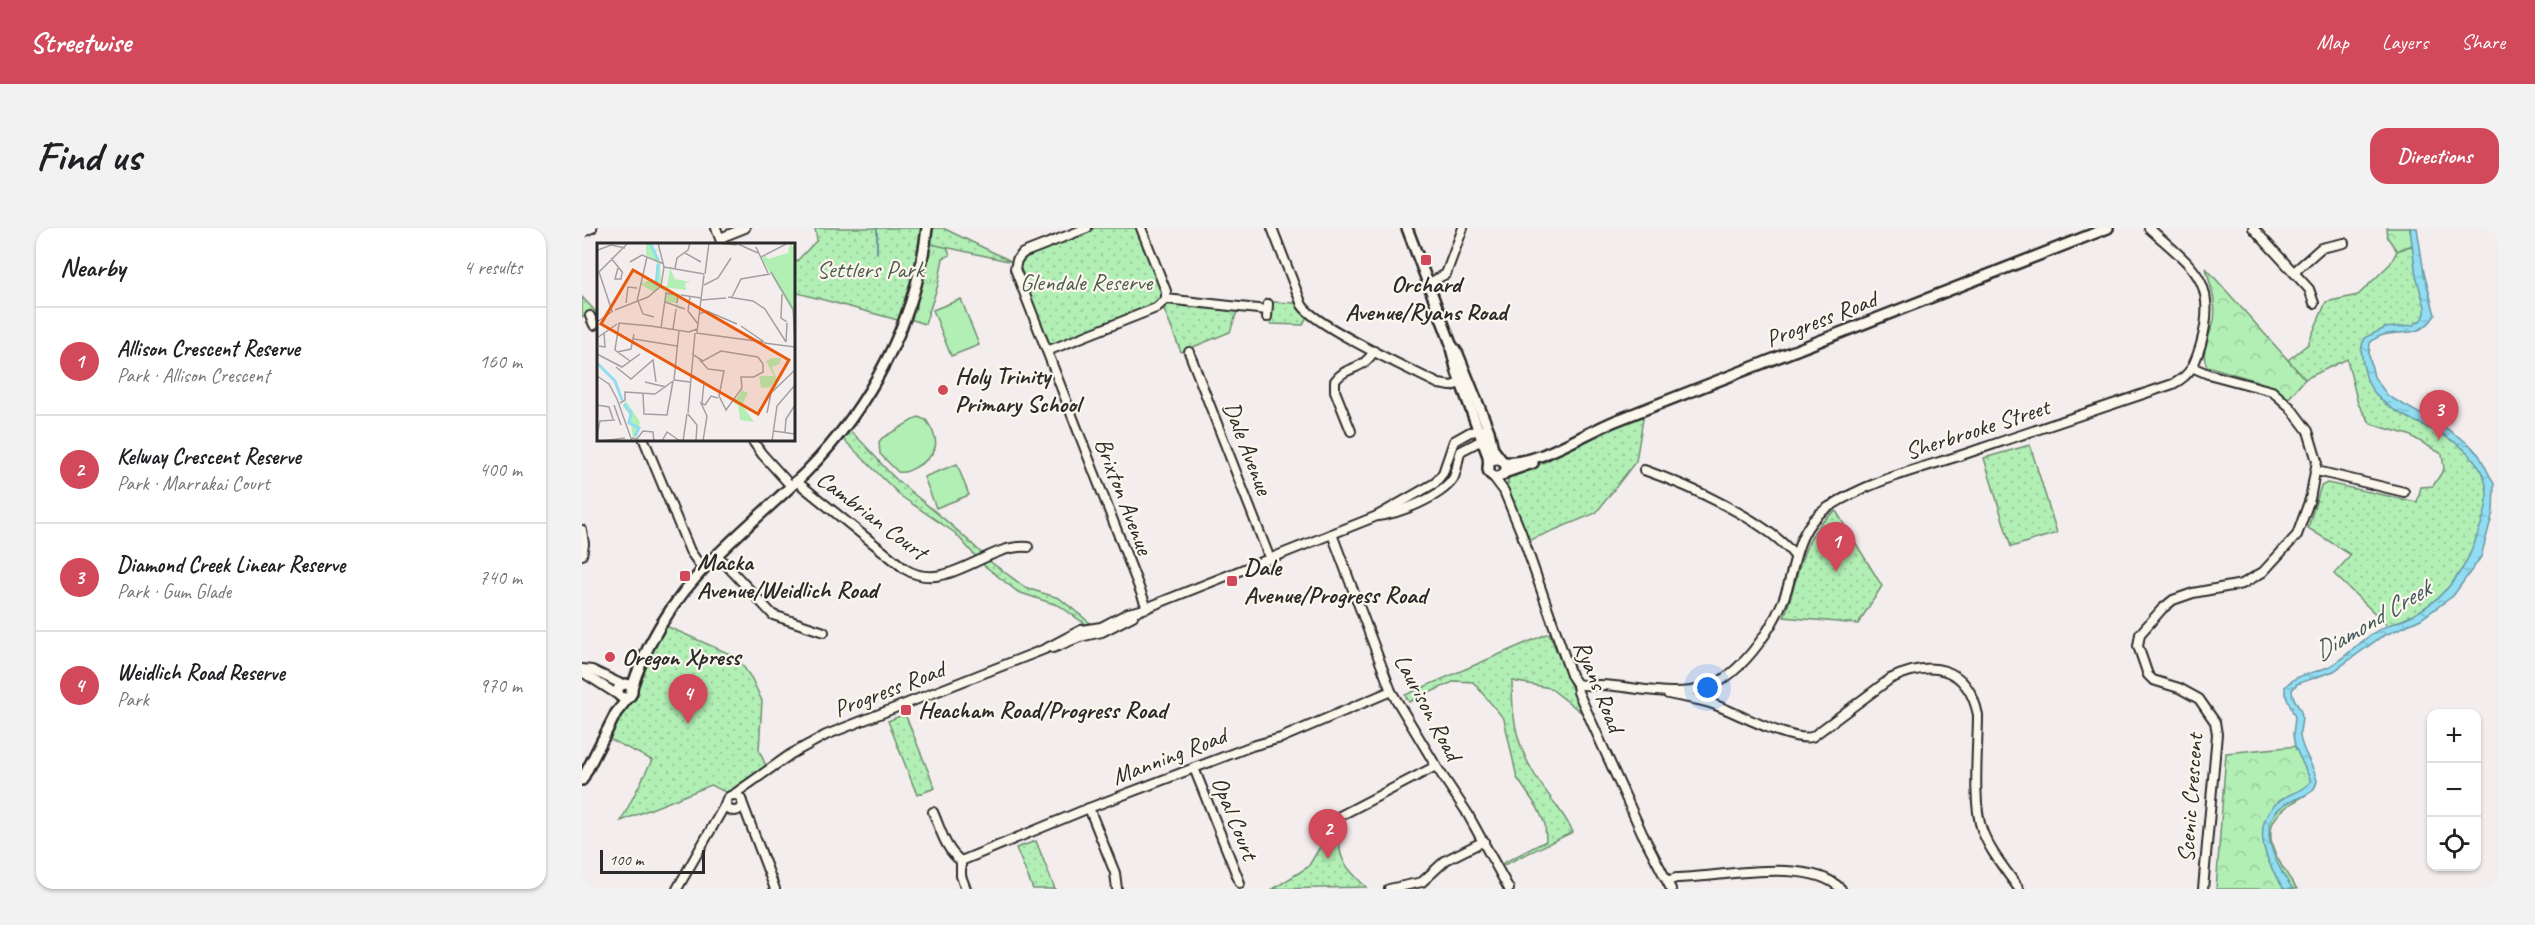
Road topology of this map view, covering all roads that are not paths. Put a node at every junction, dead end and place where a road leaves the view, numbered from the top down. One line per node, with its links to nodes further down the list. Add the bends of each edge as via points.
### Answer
1 (592, 228): 13 (street)
2 (716, 228): 14 (street)
3 (745, 228): 14 (street)
4 (927, 228): 38 (street, via 909,308 881,371 841,432)
5 (1087, 228): 21 (street, Brixton Avenue, via 1023,254 1015,263)
6 (1141, 228): 18 (street)
7 (1272, 228): 22 (street, via 1305,310)
8 (1407, 228): 17 (street, Ryans Road)
9 (1462, 228): 17 (street, via 1446,274)
10 (2108, 228): 32 (street, Progress Road, via 1615,421)
11 (2149, 228): 24 (street, via 2194,269 2206,294 2208,316)
12 (2253, 228): 16 (street)
13 (582, 232)
14 (721, 241)
15 (2344, 243): 16 (street, via 2321,249)
16 (2294, 272): 19 (street, via 2311,292)
17 (1429, 284): 25 (street, Ryans Road)
18 (1166, 299): 20 (street); 21 (street, via 1156,308)
19 (2314, 303)
20 (1267, 310)
21 (1047, 351): 50 (street, Brixton Avenue)
22 (1374, 351): 25 (street, via 1439,384); 27 (street, via 1367,362 1344,372 1335,381 1335,391)
23 (1189, 352): 48 (street, Dale Avenue)
24 (2194, 368): 36 (street, Scenic Crescent, via 2262,387 2281,398 2308,431); 47 (street, Sherbrooke Street, via 2173,384 1868,485 1820,513 1804,533)
25 (1465, 382): 26 (street, Ryans Road); 28 (street, Ryans Road)
26 (1478, 429): 28 (street); 29 (street, Ryans Road); 41 (street, Progress Road, via 1454,441 1435,483)
27 (1351, 431)
28 (1489, 431): 29 (street, Progress Road); 33 (street, Ryans Road, via 1493,449)
29 (1482, 440): 35 (street, Ryans Road); 41 (street, Progress Road, via 1461,451 1457,471 1444,489)
30 (644, 441): 49 (street, via 690,551)
31 (753, 441): 38 (street, Cambrian Court)
32 (1550, 451): 33 (street, Progress Road, via 1517,462); 37 (street, Progress Road)
33 (1502, 461): 35 (street, via 1493,461); 37 (street)
34 (1644, 470): 47 (street, via 1699,493 1764,528)
35 (1490, 471): 37 (street, via 1499,477); 39 (street, Ryans Road)
36 (2317, 471): 40 (street); 84 (street, Scenic Crescent, via 2297,535 2263,572 2242,584 2174,600 2140,634 2138,646 2152,680 2190,693 2215,722)
37 (1504, 474): 39 (street, Ryans Road)
38 (793, 484): 44 (street, Cambrian Court, via 915,575 939,576 1012,548); 45 (street)
39 (1504, 492): 54 (street, Ryans Road)
40 (2404, 492)
41 (1377, 516): 43 (street, Progress Road)
42 (584, 529): 46 (street)
43 (1332, 534): 48 (street, Progress Road); 56 (street, Laurison Road)
44 (1028, 547)
45 (716, 554): 49 (street); 51 (street, via 769,612)
46 (582, 555)
47 (1794, 555): 57 (street, Sherbrooke Street, via 1778,614 1744,659 1705,688)
48 (1270, 559): 50 (street, Progress Road)
49 (702, 568): 52 (street, via 670,608)
50 (1144, 609): 62 (street, Progress Road, via 1104,626 1081,630 1045,649 826,735 791,754)
51 (824, 632)
52 (638, 668): 55 (street); 58 (street)
53 (582, 670): 55 (street, via 592,670); 58 (street)
54 (1577, 684): 57 (street); 75 (street, Ryans Road, via 1637,822)
55 (623, 685): 58 (street, via 629,686)
56 (1391, 691): 59 (street, Laurison Road); 60 (street, Manning Road, via 1281,738)
57 (1661, 692): 83 (street, via 1708,703 1805,738 1812,737 1901,674 1925,668 1954,674 1969,690 1978,715 1977,806 1981,829)
58 (624, 695): 61 (street)
59 (1436, 766): 69 (street); 72 (street, Laurison Road)
60 (1194, 768): 66 (street, Manning Road); 74 (street, Opal Court)
61 (582, 780)
62 (757, 780): 63 (street, Progress Road); 64 (street, Progress Road)
63 (733, 795): 64 (street); 65 (street)
64 (742, 801): 67 (street); 70 (street)
65 (726, 803): 67 (street); 71 (street)
66 (1089, 808): 73 (street, Manning Road); 79 (street, via 1115,873)
67 (735, 810): 70 (street); 71 (street)
68 (933, 812): 73 (street, via 947,847)
69 (1332, 820)
70 (748, 822): 77 (street)
71 (714, 828): 76 (street)
72 (1484, 842): 80 (street, via 1446,860 1422,882); 81 (street, Laurison Road)
73 (961, 861): 78 (street)
74 (1240, 883)
75 (1671, 886): 82 (street, via 1688,879 1763,870 1828,880)
76 (677, 889)
77 (775, 889)
78 (966, 889)
79 (1117, 889)
80 (1389, 889)
81 (1509, 889)
82 (1841, 889)
83 (2019, 889)
84 (2203, 889)

